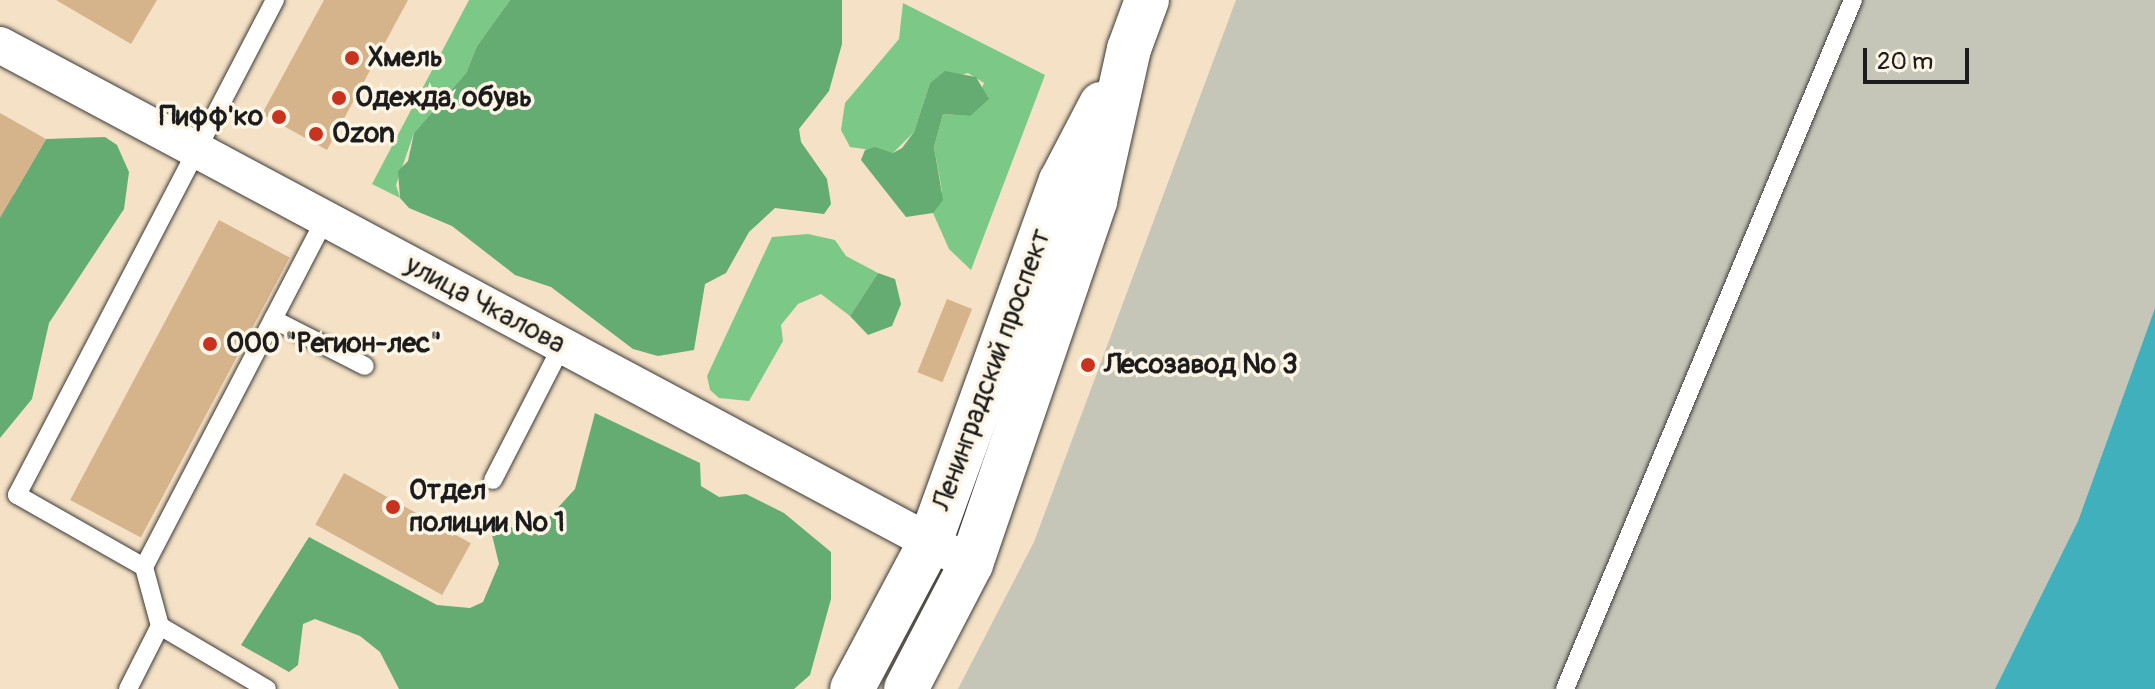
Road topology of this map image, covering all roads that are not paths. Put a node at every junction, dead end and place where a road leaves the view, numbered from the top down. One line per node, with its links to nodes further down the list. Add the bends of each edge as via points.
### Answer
1 (275, 0): 6 (lane)
2 (1147, 0): 5 (main road, Ленинградский проспект)
3 (1853, 0): 20 (lane)
4 (0, 45): 6 (street, улица Чкалова)
5 (1129, 49): 12 (main road, Ленинградский проспект, via 1061,181); 13 (main road, Ленинградский проспект, via 1095,201)
6 (196, 150): 7 (street, улица Чкалова); 14 (lane, via 17,495)
7 (325, 220): 8 (lane); 9 (street, улица Чкалова)
8 (273, 319): 10 (lane); 14 (lane)
9 (562, 346): 11 (lane); 12 (street, улица Чкалова)
10 (365, 366)
11 (493, 480)
12 (930, 542): 13 (street, улица Чкалова); 18 (main road, Ленинградский проспект)
13 (971, 564): 19 (main road, Ленинградский проспект)
14 (144, 567): 15 (lane)
15 (160, 626): 16 (lane); 17 (lane)
16 (128, 689)
17 (267, 689)
18 (852, 689)
19 (906, 689)
20 (1565, 689)

